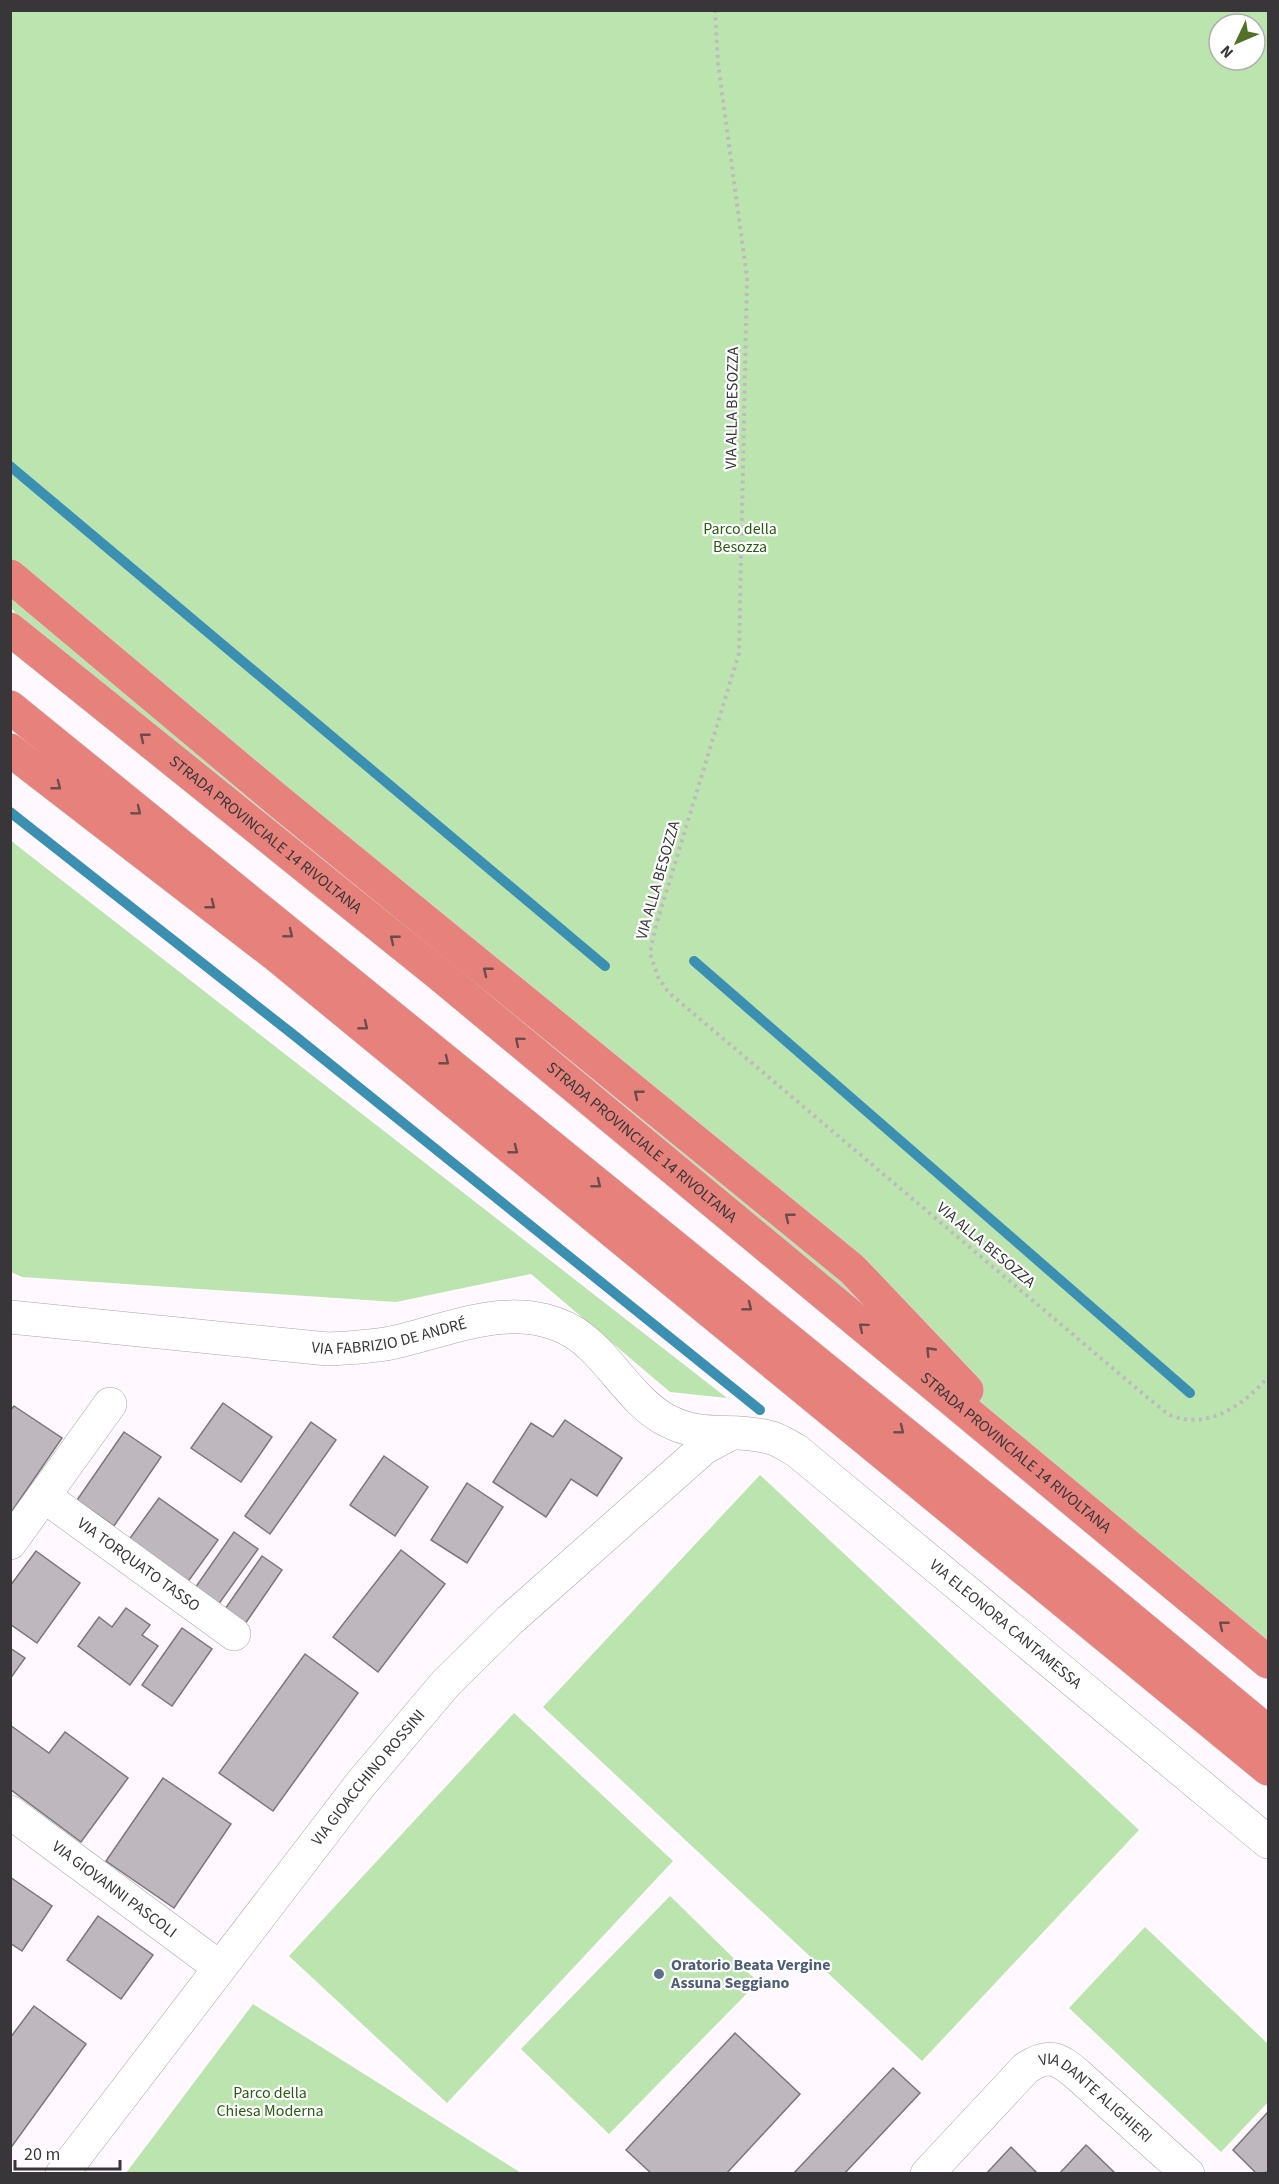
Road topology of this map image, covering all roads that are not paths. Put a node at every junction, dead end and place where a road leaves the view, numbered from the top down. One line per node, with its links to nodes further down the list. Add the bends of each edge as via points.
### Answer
1 (10, 576): 9 (highway, one-way to 1, via 852,1269 276,799)
2 (10, 629): 9 (highway, STRADA PROVINCIALE 14 RIVOLTANA, one-way to 2, via 449,983)
3 (10, 707): 13 (highway, one-way to 13)
4 (10, 750): 14 (highway, one-way to 14, via 277,956)
5 (10, 1317): 7 (street, VIA FABRIZIO DE ANDRÉ, via 328,1349 392,1343 483,1319 520,1317 555,1323 576,1334 663,1418 693,1430)
6 (110, 1404): 8 (street)
7 (730, 1434): 16 (street, VIA ELEONORA CANTAMESSA, via 770,1437 797,1451); 17 (street, VIA GIOACCHINO ROSSINI, via 704,1448 466,1662 360,1785)
8 (44, 1496): 10 (street); 11 (street, VIA TORQUATO TASSO)
9 (1072, 1500): 12 (highway, STRADA PROVINCIALE 14 RIVOLTANA, one-way to 9)
10 (10, 1543)
11 (234, 1634)
12 (1269, 1662)
13 (1269, 1732)
14 (1269, 1769)
15 (10, 1812): 17 (street, VIA GIOVANNI PASCOLI)
16 (1269, 1842)
17 (219, 1967): 18 (street, VIA GIOACCHINO ROSSINI)
18 (62, 2174)
19 (927, 2174): 20 (street, VIA DANTE ALIGHIERI, via 1026,2068 1046,2059 1063,2062 1078,2074)
20 (1188, 2174)

